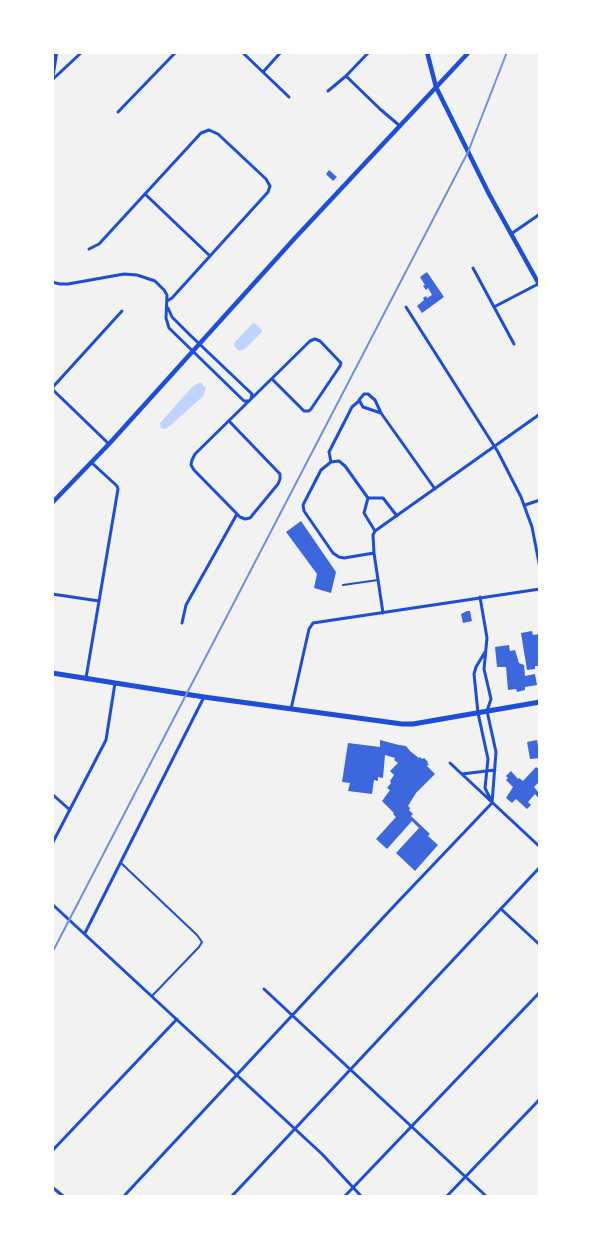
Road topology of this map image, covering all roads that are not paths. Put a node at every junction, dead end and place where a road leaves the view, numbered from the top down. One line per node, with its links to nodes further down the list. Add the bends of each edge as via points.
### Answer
1 (56, 52): 11 (street)
2 (82, 52): 11 (street)
3 (176, 52): 15 (street)
4 (242, 52): 9 (street)
5 (281, 52): 9 (street)
6 (369, 52): 10 (street)
7 (427, 52): 12 (street)
8 (468, 52): 12 (street)
9 (263, 72): 14 (street)
10 (346, 76): 13 (street); 16 (street)
11 (52, 79)
12 (436, 87): 16 (street); 19 (street)
13 (328, 91)
14 (289, 97)
15 (118, 112)
16 (400, 126): 30 (street)
17 (145, 194): 20 (street, via 99,244); 21 (street); 21 (street, via 201,133 209,130 218,134 266,178 270,186 266,196)
18 (540, 214): 19 (street)
19 (511, 234): 24 (street)
20 (89, 249)
21 (210, 256): 25 (street)
22 (473, 268): 27 (street)
23 (52, 282): 25 (street, via 68,284 111,275 137,275 155,280 164,290)
24 (539, 285): 27 (street)
25 (167, 301): 28 (street)
26 (406, 307): 41 (street)
27 (494, 307): 31 (street)
28 (168, 308): 30 (street, via 172,317); 32 (street, via 169,328)
29 (122, 311): 34 (street)
30 (200, 344): 32 (street); 35 (street, via 252,394)
31 (514, 344)
32 (193, 350): 35 (street, via 244,401); 40 (street)
33 (272, 379): 33 (street, via 315,339 340,363 308,411); 35 (street)
34 (52, 388): 40 (street)
35 (250, 401): 39 (street)
36 (359, 401): 37 (street, via 363,407); 37 (street, via 360,397 368,394); 42 (street, via 352,407 329,452)
37 (381, 413): 44 (street)
38 (540, 414): 41 (street)
39 (229, 421): 49 (street, via 195,454 191,465); 49 (street, via 280,474 278,484 250,518)
40 (109, 444): 43 (street)
41 (494, 447): 44 (street); 48 (street)
42 (331, 462): 45 (street, via 340,461); 52 (street, via 321,470 303,505 304,511 339,557)
43 (92, 463): 47 (street); 59 (street, via 118,489)
44 (435, 489): 50 (street)
45 (368, 498): 50 (street, via 384,498); 51 (street, via 364,514)
46 (540, 500): 48 (street)
47 (52, 504)
48 (525, 505): 53 (street)
49 (237, 514): 61 (street, via 186,606)
50 (397, 516): 51 (street)
51 (375, 531): 52 (street)
52 (374, 553): 54 (street)
53 (540, 568)
54 (378, 580): 55 (lane); 60 (street)
55 (343, 585)
56 (540, 589): 58 (street)
57 (52, 594): 59 (street)
58 (480, 597): 60 (street); 62 (street, via 486,629)
59 (99, 601): 64 (street)
60 (383, 613): 68 (street, via 315,622 310,626)
61 (182, 623)
62 (485, 652): 69 (street, via 484,669 490,699); 70 (street, via 474,674)
63 (52, 673): 64 (main road)
64 (86, 678): 65 (main road)
65 (115, 683): 66 (main road); 77 (street, via 106,740)
66 (204, 697): 68 (main road); 80 (street)
67 (540, 702): 69 (main road)
68 (290, 710): 70 (main road, via 412,724)
69 (487, 711): 70 (main road); 72 (street, via 496,752)
70 (478, 713): 73 (street, via 488,759)
71 (450, 763): 74 (street)
72 (495, 770): 73 (street); 76 (street)
73 (486, 771): 74 (street); 76 (street, via 486,788)
74 (462, 774): 76 (street)
75 (52, 794): 77 (street)
76 (492, 803): 79 (street); 89 (street)
77 (70, 810): 78 (street)
78 (52, 844)
79 (540, 847)
80 (121, 864): 84 (street); 88 (lane, via 202,942)
81 (540, 868): 83 (street)
82 (52, 904): 84 (street)
83 (501, 909): 85 (street); 91 (street)
84 (84, 934): 88 (street)
85 (540, 945)
86 (264, 989): 89 (street)
87 (540, 992): 94 (street)
88 (152, 996): 90 (street)
89 (293, 1017): 91 (street); 92 (street)
90 (177, 1019): 92 (street); 96 (street)
91 (350, 1070): 94 (street); 95 (street)
92 (238, 1075): 95 (street); 101 (street)
93 (540, 1099): 97 (street)
94 (412, 1127): 97 (street); 99 (street)
95 (295, 1129): 99 (street); 102 (street)
96 (52, 1151)
97 (465, 1177): 105 (street); 106 (street)
98 (52, 1187): 100 (street)
99 (354, 1188): 103 (street); 104 (street)
100 (63, 1196)
101 (124, 1196)
102 (232, 1196)
103 (345, 1196)
104 (361, 1196)
105 (447, 1196)
106 (486, 1196)

